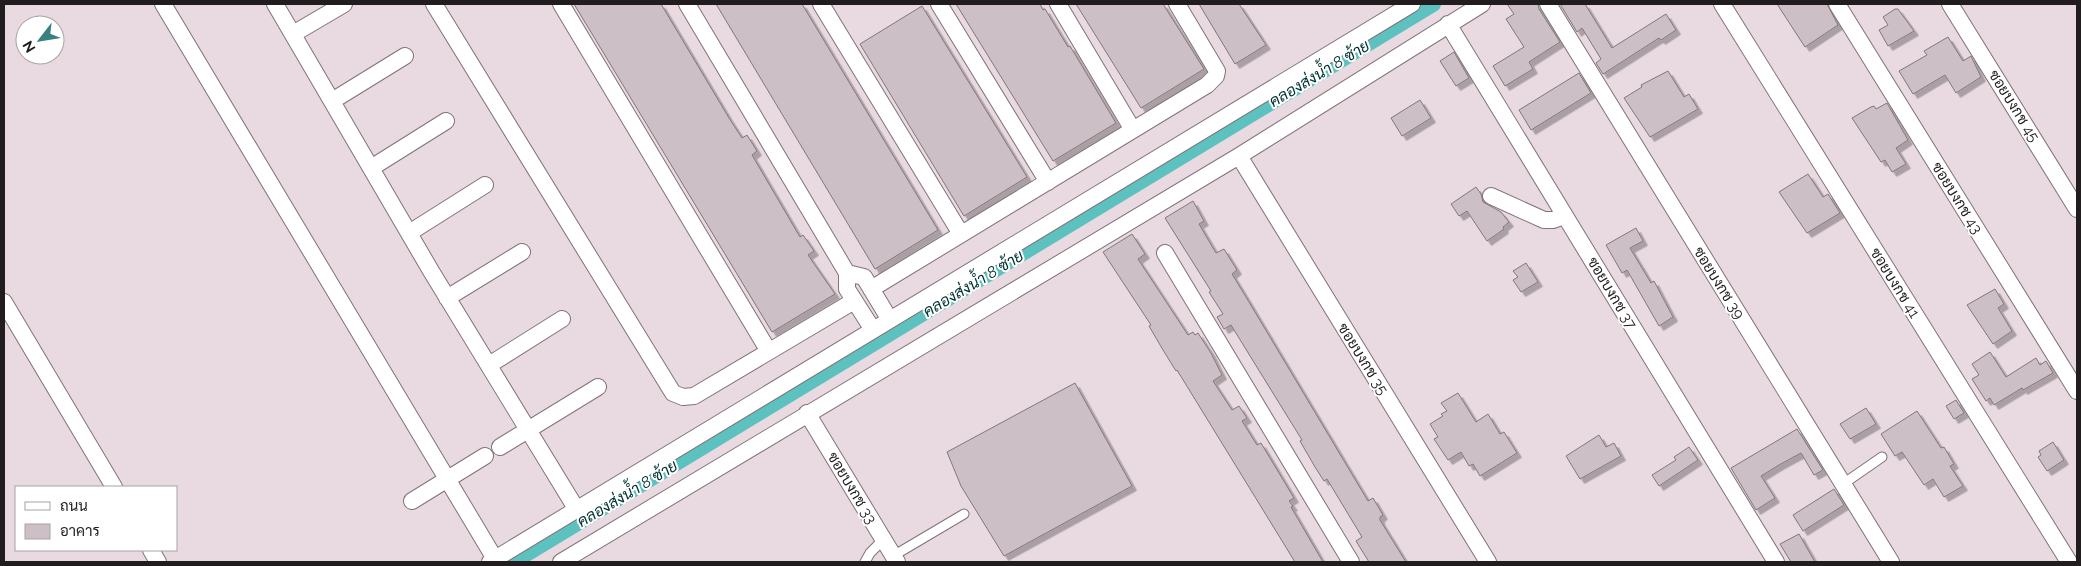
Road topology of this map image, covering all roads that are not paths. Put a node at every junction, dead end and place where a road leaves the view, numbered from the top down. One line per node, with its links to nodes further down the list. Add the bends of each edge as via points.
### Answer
1 (164, 4): 51 (street)
2 (275, 4): 18 (street)
3 (344, 4): 18 (street)
4 (434, 4): 42 (street, via 673,393 683,397 694,396)
5 (561, 4): 42 (street)
6 (687, 4): 34 (street)
7 (821, 4): 31 (street)
8 (939, 4): 25 (street)
9 (1058, 4): 22 (street)
10 (1177, 4): 22 (street, via 1214,64 1216,76 1207,85)
11 (1412, 4): 40 (street)
12 (1482, 4): 17 (street)
13 (1548, 4): 52 (street, ซอยบงกช 39)
14 (1722, 4): 68 (street, ซอยบงกช 41)
15 (1837, 4): 45 (street, ซอยบงกช 43)
16 (1950, 4): 28 (street, ซอยบงกช 45)
17 (1448, 24): 23 (street); 29 (street, ซอยบงกช 37)
18 (293, 34): 20 (street)
19 (405, 56): 20 (street)
20 (332, 101): 24 (street)
21 (446, 121): 24 (street)
22 (1133, 130): 25 (street)
23 (1239, 156): 46 (street); 65 (street, ซอยบงกช 35)
24 (371, 168): 30 (street)
25 (1048, 182): 31 (street)
26 (486, 185): 30 (street)
27 (1491, 196): 29 (street, via 1544,220)
28 (2077, 209)
29 (1564, 216): 66 (street, ซอยบงกช 37)
30 (409, 233): 36 (street)
31 (961, 234): 35 (street)
32 (522, 252): 36 (street)
33 (1165, 253): 64 (street)
34 (847, 273): 35 (street, via 864,277); 37 (street, via 847,289)
35 (871, 289): 40 (street)
36 (447, 298): 43 (street)
37 (854, 301): 41 (street); 42 (street)
38 (4, 302): 53 (street)
39 (562, 319): 43 (street)
40 (890, 320): 41 (street)
41 (873, 330): 55 (street)
42 (768, 350)
43 (489, 365): 47 (street)
44 (598, 387): 47 (street)
45 (2077, 391)
46 (807, 413): 57 (street, ซอยบงกช 33); 62 (street)
47 (528, 430): 48 (street); 55 (street)
48 (500, 447)
49 (485, 456): 51 (street)
50 (1882, 457): 52 (lane)
51 (447, 479): 54 (street); 60 (street)
52 (1843, 484): 67 (street, ซอยบงกช 39)
53 (113, 486)
54 (412, 501)
55 (578, 510): 60 (street)
56 (964, 514): 59 (lane)
57 (883, 540): 59 (street, ซอยบงกช 33); 63 (lane)
58 (152, 551): 61 (street)
59 (895, 559)
60 (492, 561)
61 (158, 562)
62 (561, 562)
63 (865, 562)
64 (1352, 562)
65 (1488, 562)
66 (1776, 562)
67 (1891, 562)
68 (2069, 562)

